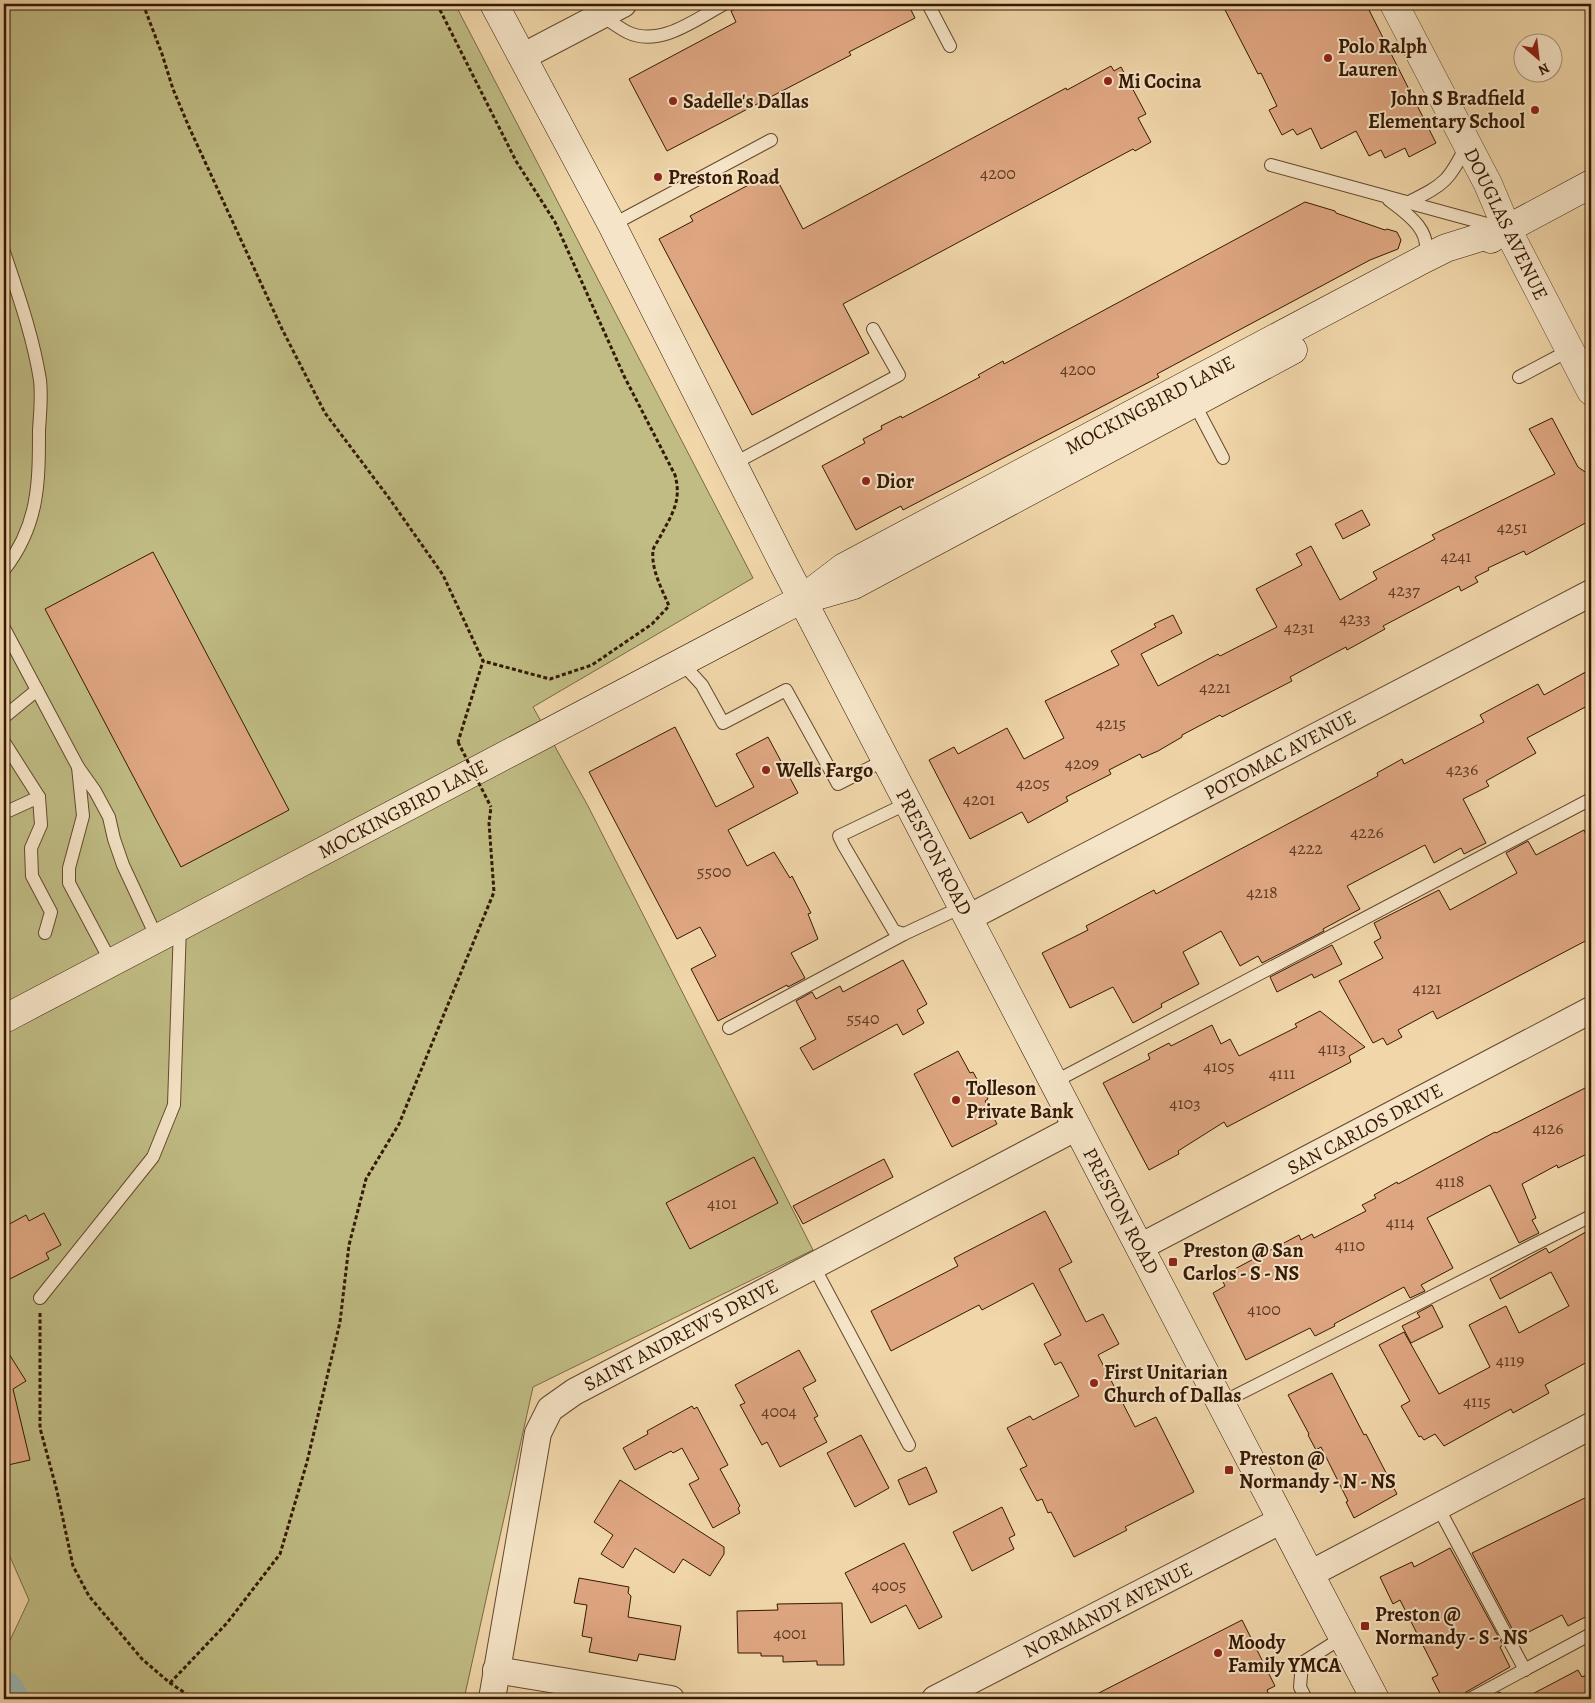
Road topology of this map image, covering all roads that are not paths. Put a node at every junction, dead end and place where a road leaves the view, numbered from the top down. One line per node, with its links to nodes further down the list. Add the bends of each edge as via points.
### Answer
1 (494, 4): 7 (main road, PRESTON ROAD)
2 (724, 4): 5 (lane, via 661,36 629,32)
3 (928, 4): 6 (lane)
4 (1394, 4): 9 (main road, DOUGLAS AVENUE)
5 (612, 10): 7 (street)
6 (950, 46)
7 (522, 57): 14 (main road, PRESTON ROAD)
8 (771, 140): 14 (lane)
9 (1467, 144): 13 (lane, via 1446,181); 15 (main road, DOUGLAS AVENUE)
10 (1271, 166): 12 (lane)
11 (1591, 184): 15 (main road, MOCKINGBIRD LANE)
12 (1383, 195): 13 (lane); 17 (lane, via 1406,212 1425,236)
13 (1409, 202): 15 (lane)
14 (612, 225): 24 (main road, PRESTON ROAD)
15 (1507, 229): 17 (main road, MOCKINGBIRD LANE, via 1446,248); 19 (main road, DOUGLAS AVENUE); 22 (main road, MOCKINGBIRD LANE, via 1455,263)
16 (4, 252): 25 (lane, via 27,318 40,382 39,480 32,518 15,555)
17 (1424, 259): 22 (main road, MOCKINGBIRD LANE)
18 (873, 328): 24 (lane, via 899,376)
19 (1570, 350): 20 (lane); 21 (main road, DOUGLAS AVENUE)
20 (1519, 378)
21 (1591, 389)
22 (1190, 395): 23 (lane); 27 (main road, MOCKINGBIRD LANE, via 1087,449 854,585)
23 (1223, 458)
24 (733, 464): 27 (main road, PRESTON ROAD)
25 (4, 570)
26 (1591, 593): 39 (street, POTOMAC AVENUE)
27 (802, 599): 29 (main road, MOCKINGBIRD LANE); 33 (main road, PRESTON ROAD)
28 (4, 628): 30 (lane)
29 (681, 662): 33 (lane, via 702,685 723,723 786,690 838,784); 40 (main road, MOCKINGBIRD LANE)
30 (37, 690): 31 (lane); 34 (lane)
31 (4, 717)
32 (4, 742): 35 (lane)
33 (885, 760): 37 (main road, PRESTON ROAD)
34 (78, 767): 40 (lane, via 109,817 123,865); 43 (lane, via 83,816 69,868 69,883)
35 (39, 797): 38 (lane); 41 (lane, via 40,825 31,848 32,876 51,912)
36 (1591, 799): 47 (lane)
37 (908, 803): 39 (main road, PRESTON ROAD); 42 (lane, via 839,836 894,931)
38 (4, 813)
39 (965, 912): 42 (lane); 47 (main road, PRESTON ROAD)
40 (168, 932): 43 (main road, MOCKINGBIRD LANE); 52 (lane, via 174,1105 153,1156)
41 (45, 933)
42 (904, 934): 46 (lane)
43 (111, 962): 45 (main road, MOCKINGBIRD LANE)
44 (1591, 1010): 50 (street, SAN CARLOS DRIVE)
45 (4, 1019)
46 (730, 1028)
47 (1054, 1082): 48 (main road, PRESTON ROAD)
48 (1077, 1127): 50 (main road, PRESTON ROAD); 51 (street, SAINT ANDREW'S DRIVE)
49 (1591, 1216): 53 (lane)
50 (1140, 1247): 53 (main road, PRESTON ROAD)
51 (813, 1265): 55 (lane); 61 (street, SAINT ANDREW'S DRIVE, via 574,1392 550,1409 538,1433)
52 (40, 1298)
53 (1221, 1403): 57 (main road, PRESTON ROAD)
54 (1591, 1426): 56 (street)
55 (910, 1445)
56 (1438, 1507): 58 (street); 62 (lane)
57 (1282, 1520): 58 (main road, PRESTON ROAD); 65 (street, NORMANDY AVENUE)
58 (1310, 1574): 60 (main road, PRESTON ROAD)
59 (1591, 1634): 62 (lane)
60 (1343, 1637): 66 (lane, via 1302,1663 1300,1687); 67 (main road, PRESTON ROAD)
61 (496, 1670): 63 (street, SAINT ANDREW'S DRIVE); 64 (street)
62 (1525, 1670): 68 (lane)
63 (492, 1699)
64 (671, 1699)
65 (935, 1699)
66 (1306, 1699)
67 (1375, 1699)
68 (1470, 1699)

